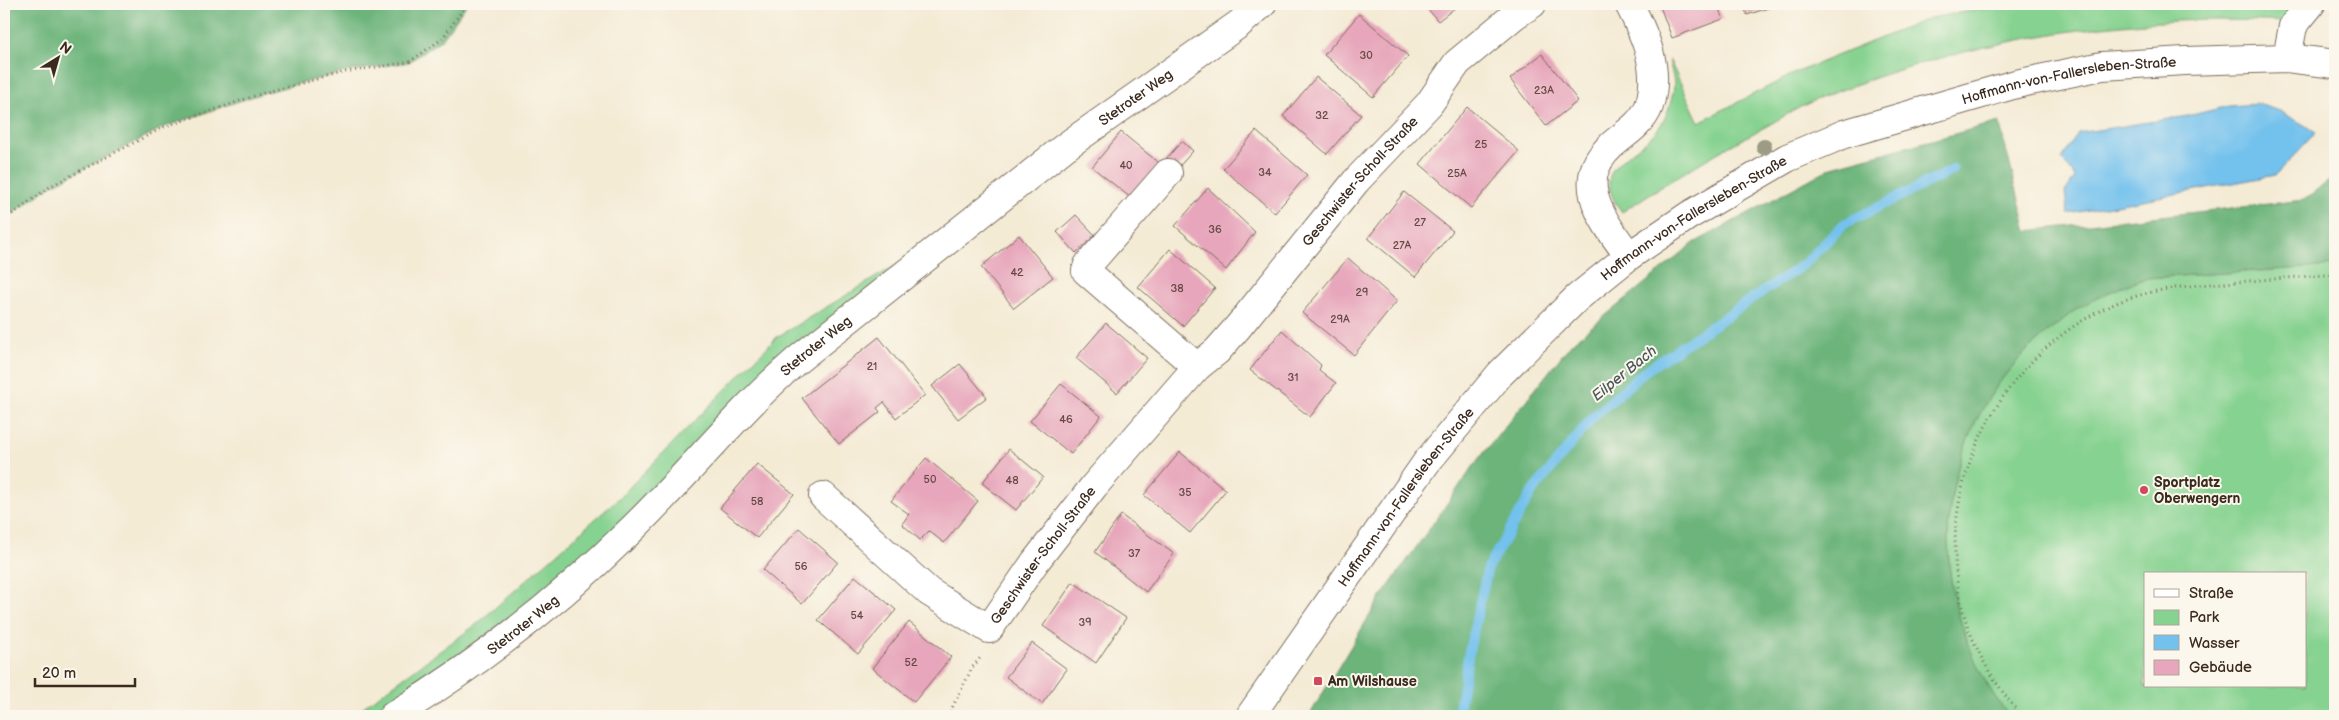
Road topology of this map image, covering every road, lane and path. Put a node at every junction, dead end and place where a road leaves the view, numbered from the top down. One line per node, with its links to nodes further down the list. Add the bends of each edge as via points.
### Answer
1 (467, 4): 9 (path, via 442,40 409,62 345,72 263,93 164,127 51,186)
2 (1262, 4): 15 (street, Stetroter Weg, via 1239,24 1065,147 796,361 769,384 629,533 490,651)
3 (1532, 4): 12 (street, Geschwister-Scholl-Straße, via 1457,63 1429,104 1356,181 1238,327)
4 (1629, 4): 10 (street, via 1646,37 1654,72 1649,106 1633,130 1599,157 1592,178 1594,202)
5 (2311, 4): 6 (street, via 2292,26)
6 (2287, 58): 7 (street, Hoffmann-von-Fallersleben-Straße); 10 (street, Hoffmann-von-Fallersleben-Straße, via 2102,66 2016,84 1893,119 1844,134 1787,158 1688,216)
7 (2335, 64)
8 (1168, 173): 12 (street, via 1086,271)
9 (4, 220)
10 (1629, 256): 17 (street, Hoffmann-von-Fallersleben-Straße, via 1577,298 1500,374 1426,462)
11 (2335, 274): 18 (path, via 2174,286 2118,303 2079,324 2051,345 2010,386 1990,416 1972,457 1955,528 1955,559 1959,594 1969,629 1991,675)
12 (1197, 367): 14 (street, Geschwister-Scholl-Straße, via 1094,486 1035,562)
13 (823, 496): 14 (street, Geschwister-Scholl-Straße, via 930,592)
14 (989, 629): 16 (path, via 990,646 972,668)
15 (393, 716)
16 (948, 716)
17 (1250, 716)
18 (2021, 716)

